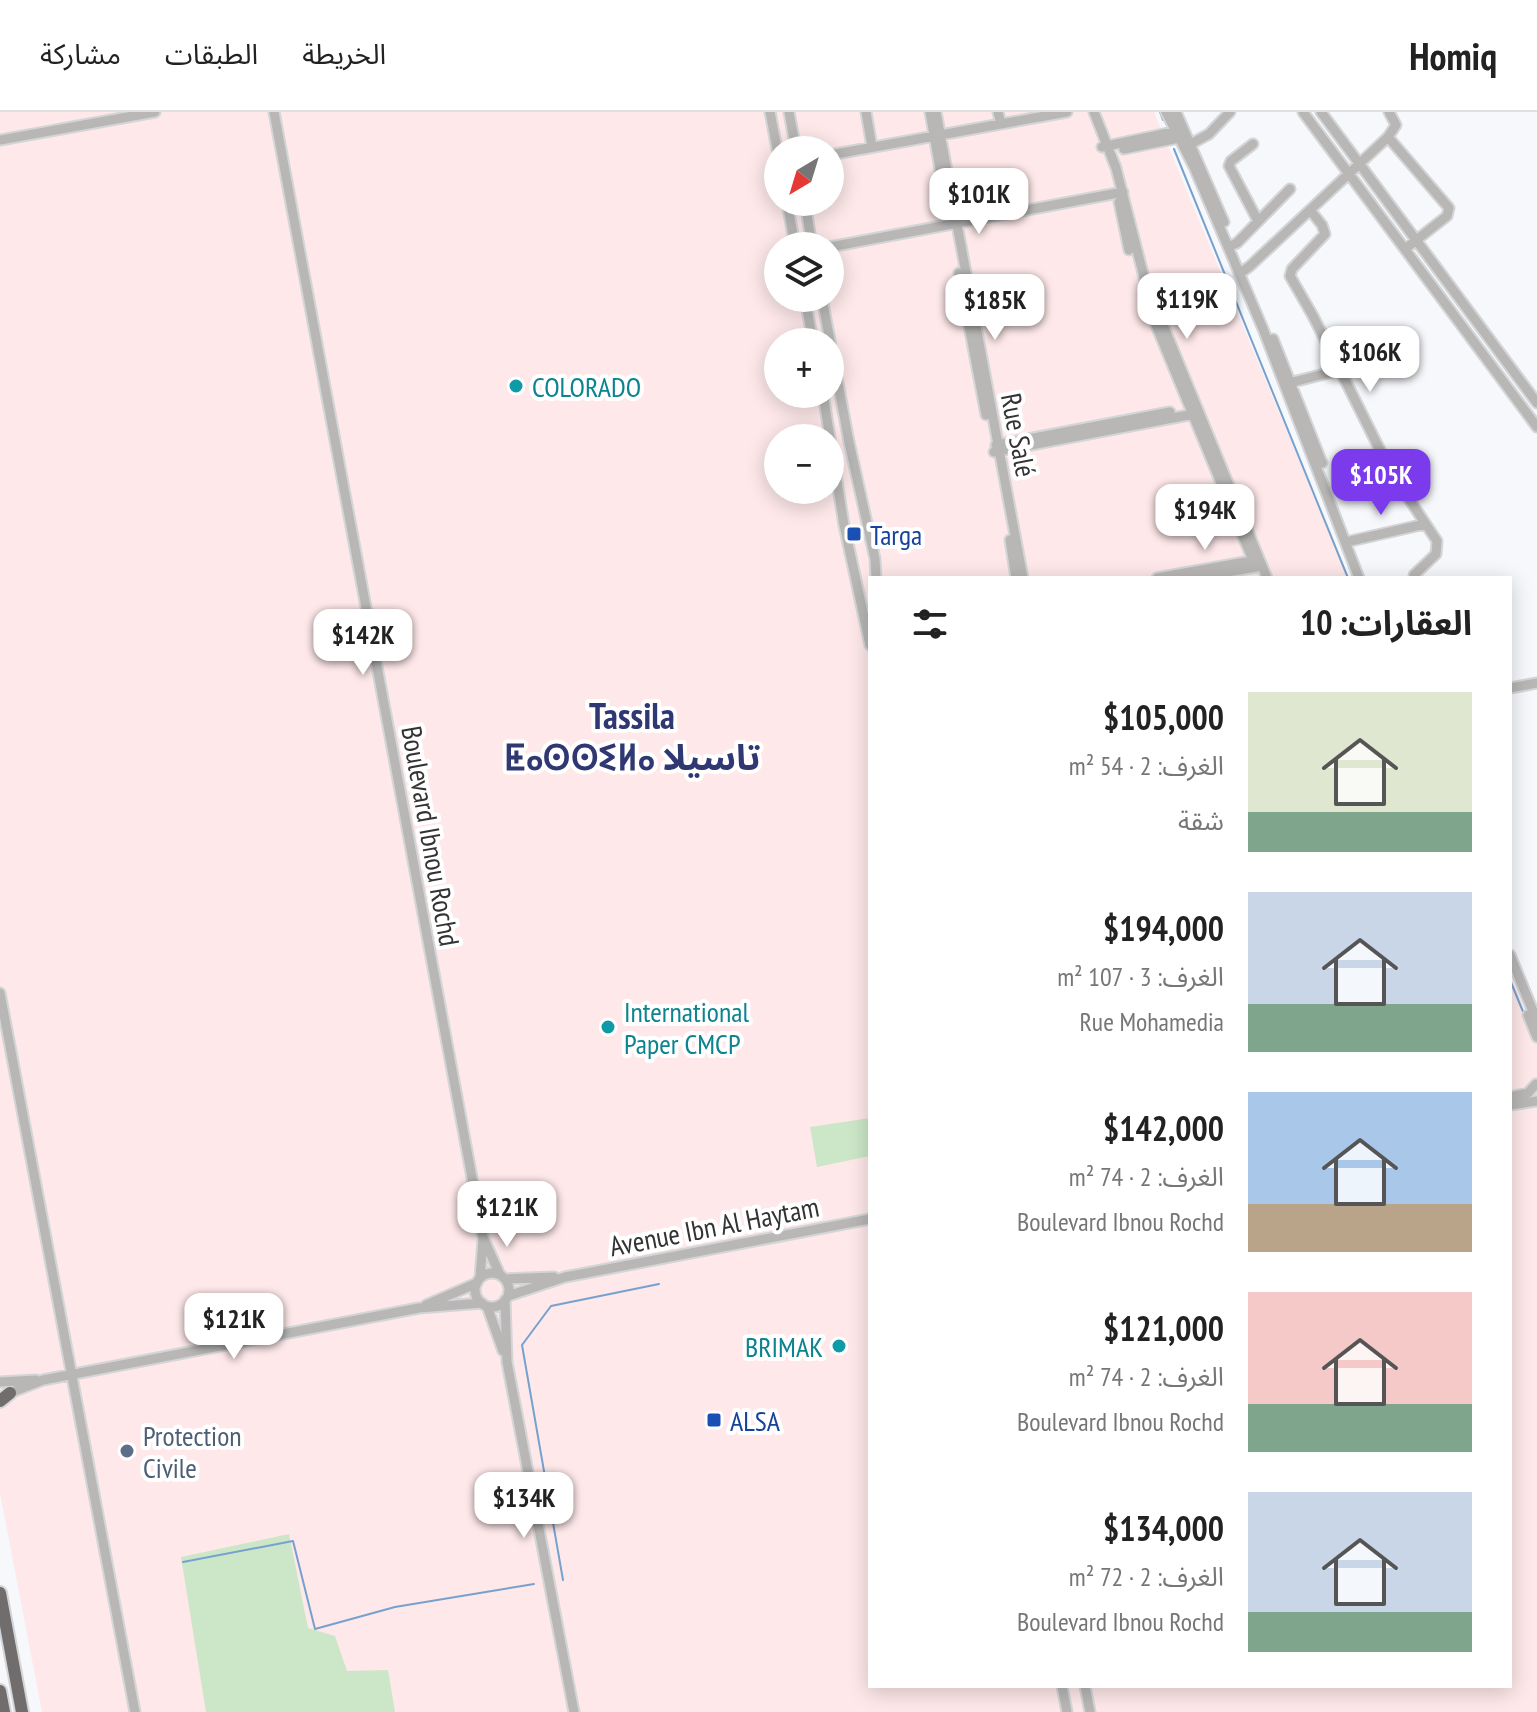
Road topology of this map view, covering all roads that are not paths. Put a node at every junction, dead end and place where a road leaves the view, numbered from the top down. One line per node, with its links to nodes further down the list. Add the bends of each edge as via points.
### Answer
1 (155, 112): 24 (street)
2 (274, 112): 75 (street, Boulevard Ibnou Rochd)
3 (770, 112): 19 (street)
4 (789, 112): 20 (street)
5 (866, 112): 26 (street)
6 (930, 112): 21 (street, Rue Salé)
7 (936, 112): 21 (street, Rue Salé)
8 (998, 112): 18 (street)
9 (1067, 112): 18 (street)
10 (1087, 112): 27 (street)
11 (1094, 112): 27 (street)
12 (1166, 112): 22 (street)
13 (1176, 112): 22 (street)
14 (1230, 112): 22 (street, via 1209,134)
15 (1321, 112): 29 (street)
16 (1389, 112): 23 (street, via 1396,125)
17 (1308, 114): 30 (street)
18 (1001, 124): 21 (street)
19 (775, 136)
20 (793, 136)
21 (937, 136): 26 (street); 35 (street, Rue Salé)
22 (1184, 137): 27 (street); 37 (street)
23 (1388, 137): 29 (street); 36 (street, via 1449,208 1447,216)
24 (0, 140)
25 (1253, 144): 34 (street, via 1229,166)
26 (872, 147): 28 (street)
27 (1106, 149): 32 (street)
28 (844, 152)
29 (1359, 163): 30 (street); 36 (street)
30 (1349, 174): 33 (street); 39 (street)
31 (1290, 189): 34 (street)
32 (1120, 193): 35 (street); 46 (street, via 1145,281)
33 (1310, 210): 40 (street); 42 (street, via 1325,234 1290,276)
34 (1258, 221): 37 (street)
35 (953, 224): 38 (street); 48 (street, Rue Salé)
36 (1416, 240): 39 (street); 44 (street)
37 (1232, 243): 40 (street)
38 (844, 244)
39 (1405, 249): 47 (street)
40 (1242, 272): 43 (street)
41 (825, 312): 53 (street)
42 (1340, 370): 43 (street); 49 (street, via 1391,472)
43 (1288, 384): 50 (street)
44 (1537, 403)
45 (825, 408): 62 (street)
46 (1195, 411): 48 (street); 51 (street)
47 (1537, 427)
48 (996, 448): 54 (street, Rue Salé); 55 (street, Rue Salé)
49 (1425, 524): 50 (street); 52 (street, via 1438,547)
50 (1348, 541): 60 (street); 61 (street)
51 (1257, 563): 56 (street); 57 (street); 58 (street); 59 (street)
52 (1414, 575)
53 (876, 576)
54 (1016, 576)
55 (1023, 576)
56 (1170, 576)
57 (1202, 576)
58 (1260, 576)
59 (1266, 576)
60 (1358, 576)
61 (1364, 576)
62 (868, 636)
63 (1537, 683): 64 (street)
64 (1512, 688)
65 (1512, 960): 68 (street)
66 (1512, 977): 69 (street)
67 (0, 993): 83 (street)
68 (1537, 1021)
69 (1537, 1037)
70 (1536, 1083): 71 (street, via 1528,1093); 72 (street)
71 (1512, 1097)
72 (1537, 1101): 73 (street)
73 (1512, 1105)
74 (868, 1219): 77 (street, Avenue Ibn Al Haytam)
75 (483, 1237): 76 (street, Boulevard Ibnou Rochd); 78 (street, Boulevard Ibnou Rochd)
76 (503, 1277): 77 (street, Avenue Ibn Al Haytam); 78 (street, via 489,1273); 79 (street, via 509,1289)
77 (565, 1277): 79 (street, Avenue Ibn Al Haytam)
78 (478, 1281): 80 (street, via 476,1294); 81 (street)
79 (506, 1298): 80 (street, via 497,1306); 82 (street)
80 (484, 1304): 81 (street); 82 (street)
81 (419, 1308): 83 (street)
82 (507, 1362): 94 (street)
83 (72, 1375): 84 (street); 93 (street)
84 (43, 1380): 85 (street); 86 (street)
85 (0, 1382)
86 (3, 1396)
87 (0, 1593): 92 (highway)
88 (1062, 1688): 95 (street)
89 (1085, 1688): 96 (street)
90 (0, 1691): 91 (highway)
91 (4, 1712)
92 (22, 1712)
93 (135, 1712)
94 (574, 1712)
95 (1067, 1712)
96 (1090, 1712)

